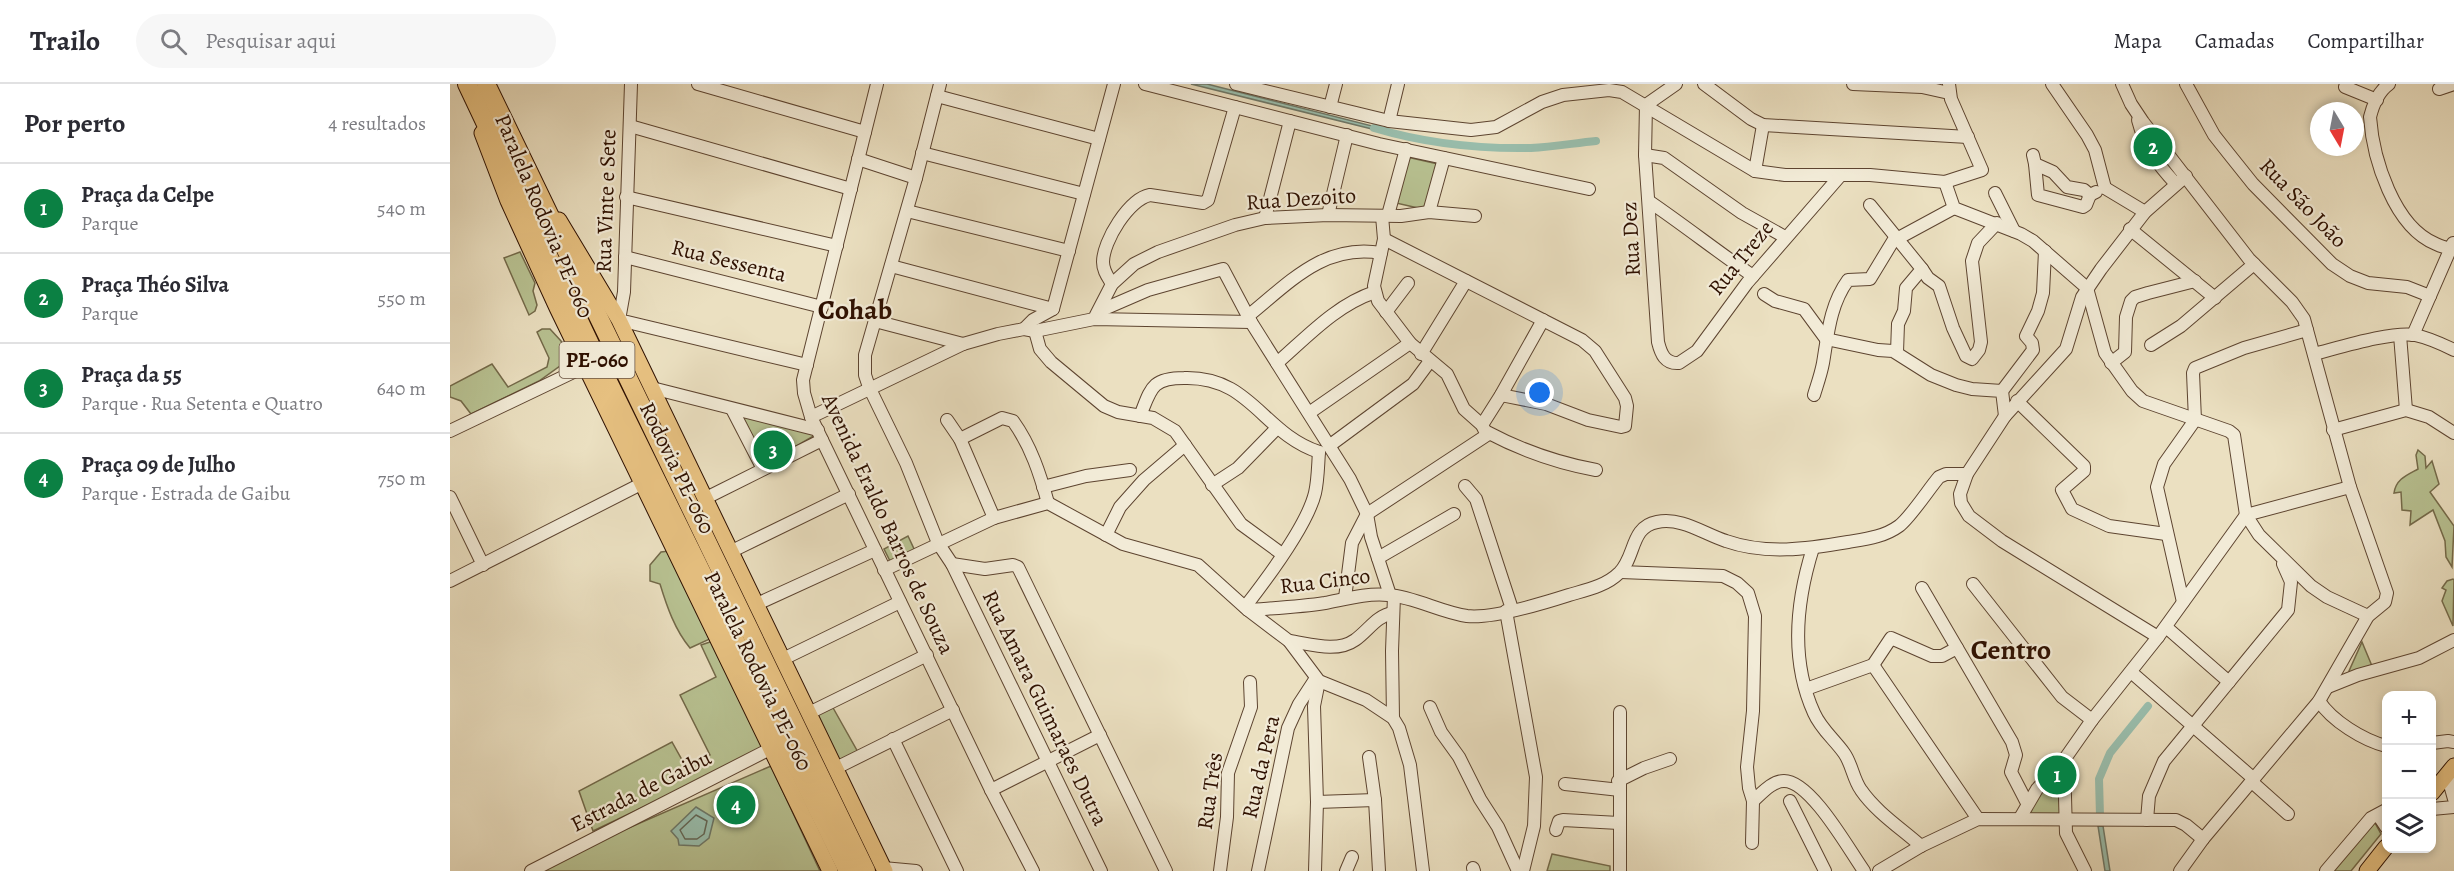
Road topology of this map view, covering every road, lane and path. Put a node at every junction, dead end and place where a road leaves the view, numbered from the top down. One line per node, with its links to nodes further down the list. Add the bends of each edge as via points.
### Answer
1 (631, 84): 30 (street, Rua Vinte e Sete)
2 (699, 84): 31 (street)
3 (877, 84): 31 (street, Avenida Eraldo Barros de Souza)
4 (1114, 84): 34 (street)
5 (1145, 84): 25 (street)
6 (1236, 84): 19 (street)
7 (1336, 84): 26 (street)
8 (1398, 84): 27 (street)
9 (1676, 84): 24 (street)
10 (1704, 84): 29 (street)
11 (1853, 84): 20 (street)
12 (2052, 84): 46 (street, via 2095,150)
13 (2122, 84): 43 (street, via 2155,161)
14 (2186, 84): 86 (street, Rua São João, via 2214,135 2253,184 2332,264 2368,283 2407,287)
15 (2390, 84): 23 (street)
16 (2454, 84): 21 (street)
17 (2345, 87): 23 (street)
18 (475, 88): 45 (highway, Rodovia PE-060 / PE-060); 113 (main road, Paralela Rodovia PE-060 / PE-060, via 482,134 508,201); 196 (highway, Rodovia PE-060 / PE-060, via 593,350)
19 (1274, 88): 26 (street)
20 (1949, 88): 33 (street)
21 (2439, 89)
22 (938, 90): 34 (street); 36 (street)
23 (2377, 100): 70 (street, via 2372,107 2371,126 2383,177 2402,215 2425,239)
24 (1646, 105): 27 (street, via 1630,95 1608,90 1563,95 1542,102 1509,122 1485,129); 37 (street, Rua Dez); 40 (street)
25 (1235, 107): 28 (street); 82 (street, via 1208,200 1203,203 1142,197 1122,217 1105,252 1104,270)
26 (1330, 107): 27 (street)
27 (1389, 121)
28 (1290, 122): 32 (street); 62 (street)
29 (1763, 125): 33 (street); 40 (street)
30 (630, 126): 47 (street); 52 (street, Rua Vinte e Sete)
31 (865, 132): 39 (street, Avenida Eraldo Barros de Souza)
32 (1347, 135): 35 (street); 59 (street)
33 (1968, 137): 44 (street, via 1982,170)
34 (1099, 139): 50 (street)
35 (1406, 149): 38 (street); 60 (street)
36 (922, 153): 42 (street); 50 (street)
37 (1645, 155): 53 (street, Rua Dez); 66 (street, via 1664,158)
38 (1444, 158): 48 (street); 57 (street)
39 (858, 159): 42 (street); 47 (street, Avenida Eraldo Barros de Souza)
40 (1755, 171): 41 (street)
41 (1840, 176): 44 (street); 66 (street, Rua Treze)
42 (916, 178): 56 (street)
43 (2181, 180): 58 (street); 75 (street)
44 (1945, 182): 55 (street)
45 (535, 185): 94 (main road, Paralela Rodovia PE-060 / PE-060); 196 (highway, Rodovia PE-060 / PE-060)
46 (2105, 188): 51 (street); 58 (street)
47 (851, 189): 69 (street, Avenida Eraldo Barros de Souza)
48 (1589, 189)
49 (1995, 193): 65 (street)
50 (1084, 194): 71 (street)
51 (2090, 195): 51 (street, via 2067,187 2034,160 2038,195 2083,207)
52 (626, 197): 69 (street); 74 (street, Rua Vinte e Sete)
53 (1650, 202): 78 (street); 110 (street, Rua Dez, via 1658,342 1663,357)
54 (1870, 205): 68 (street)
55 (1954, 208): 63 (street); 68 (street)
56 (907, 211): 71 (street); 76 (street)
57 (1429, 212): 60 (street, Rua Dezoito); 61 (street, Rua Dezoito)
58 (2145, 212): 64 (street)
59 (1328, 215): 60 (street, Rua Dezoito); 62 (street, Rua Dezoito)
60 (1385, 216): 67 (street)
61 (1475, 216)
62 (1265, 218): 82 (street, Rua Dezoito, via 1209,232 1158,252 1134,264)
63 (1997, 223): 65 (street); 77 (street, via 1978,243 1972,261 1981,342 1972,359 1966,356 1953,328 1939,286)
64 (2130, 229): 80 (street); 83 (street)
65 (2014, 231): 72 (street)
66 (1785, 237): 78 (street, Rua Treze)
67 (1384, 239): 73 (street); 79 (street)
68 (1897, 239): 77 (street); 101 (street, via 1889,245 1873,276 1848,280 1837,298)
69 (837, 246): 88 (street, Avenida Eraldo Barros de Souza)
70 (2453, 246): 86 (street)
71 (1069, 251): 89 (street)
72 (2045, 251): 83 (street); 116 (street, via 2043,293 2026,336 2032,350)
73 (1382, 253): 84 (street); 93 (street, via 1366,250 1329,256 1312,264)
74 (625, 257): 88 (street, Rua Sessenta); 94 (street, Rua Vinte e Sete)
75 (2254, 264): 87 (street); 98 (street, via 2298,309)
76 (891, 266): 89 (street); 96 (street)
77 (1922, 269): 106 (street, via 1906,288)
78 (1753, 276): 110 (street, Rua Treze, via 1697,351)
79 (1466, 281): 95 (street); 108 (street)
80 (2195, 281): 87 (street); 111 (street, via 2135,297 2126,317 2125,352)
81 (1408, 283): 91 (street)
82 (1112, 284): 92 (street, Rua Dezoito)
83 (2087, 288): 111 (street); 119 (street, via 2066,349)
84 (1375, 292): 91 (street); 109 (street, via 1340,308)
85 (1764, 294): 101 (street, via 1804,309)
86 (2430, 296): 100 (street)
87 (2215, 298): 104 (street)
88 (822, 307): 112 (street, Avenida Eraldo Barros de Souza)
89 (1053, 309): 97 (street, via 1033,320)
90 (1104, 309): 93 (street, via 1148,290 1223,269)
91 (1386, 312): 102 (street)
92 (1094, 319): 93 (street); 97 (street)
93 (1250, 319): 109 (street)
94 (619, 320): 112 (street); 115 (main road, Paralela Rodovia PE-060 / PE-060)
95 (1543, 320): 117 (street); 117 (street, via 1595,351 1625,398 1625,426 1588,420 1546,404)
96 (875, 321): 103 (street); 114 (street, via 865,355)
97 (1029, 330): 103 (street); 123 (street, via 1051,362 1104,406)
98 (2307, 330): 107 (street); 127 (street, via 2253,345 2195,368)
99 (2400, 335): 100 (street); 107 (street); 121 (street)
100 (2413, 335): 105 (street)
101 (1826, 339): 106 (street); 118 (street)
102 (1410, 343): 108 (street); 122 (street)
103 (963, 344): 114 (street)
104 (2151, 345)
105 (2454, 350)
106 (1897, 352): 116 (street, via 1939,379 1972,390)
107 (2314, 354): 129 (street)
108 (1426, 357): 131 (street, via 1447,374 1464,409); 136 (street, via 1413,384)
109 (1277, 363): 122 (street)
110 (1674, 363)
111 (2111, 363): 127 (street, via 2143,401)
112 (807, 365): 125 (street, Avenida Eraldo Barros de Souza, via 803,386)
113 (586, 366): 130 (street); 141 (main road, Paralela Rodovia PE-060 / PE-060)
114 (869, 387): 125 (street); 156 (street)
115 (652, 388): 120 (street); 148 (main road, Paralela Rodovia PE-060 / PE-060)
116 (2002, 391): 124 (street)
117 (1501, 395): 131 (street)
118 (1814, 395)
119 (2017, 401): 124 (street); 154 (street, via 2084,466 2084,471 2062,490 2072,509 2109,526)
120 (732, 409): 133 (street); 137 (street)
121 (2406, 410): 129 (street); 132 (street, via 2429,417)
122 (1309, 413): 136 (street)
123 (1140, 416): 128 (street, via 1150,389 1159,381 1201,377 1236,390); 135 (street, via 1167,425)
124 (2005, 416): 140 (street)
125 (811, 417): 133 (street, Avenida Eraldo Barros de Souza)
126 (946, 420): 134 (street)
127 (2195, 420): 152 (street, via 2234,435); 154 (street, via 2158,478 2157,497)
128 (1277, 428): 136 (street, via 1295,442); 145 (street)
129 (2333, 430): 144 (street)
130 (450, 431)
131 (1485, 431): 138 (street, via 1514,447); 150 (street)
132 (2454, 433)
133 (820, 435): 137 (street); 146 (street, Avenida Eraldo Barros de Souza)
134 (960, 439): 143 (street, via 1002,418 1014,421 1025,436); 153 (street)
135 (1185, 445): 145 (street); 155 (street, via 1126,500)
136 (1325, 447): 150 (street, via 1348,477); 160 (street, via 1310,507)
137 (763, 469): 148 (street)
138 (1596, 470)
139 (1130, 471): 143 (street, via 1086,476)
140 (1967, 474): 157 (street, via 1939,477 1906,521 1883,535); 179 (street, via 1960,494 1969,516 2050,572)
141 (643, 483): 164 (street); 205 (main road, Paralela Rodovia PE-060 / PE-060)
142 (1465, 486): 176 (street, via 1476,499)
143 (1044, 487): 149 (street)
144 (2350, 487): 152 (street); 178 (street, via 2387,597)
145 (1216, 490): 160 (street, via 1249,531)
146 (849, 494): 158 (street, Avenida Eraldo Barros de Souza); 159 (street)
147 (450, 497): 164 (street)
148 (706, 498): 159 (main road, Paralela Rodovia PE-060 / PE-060)
149 (1048, 503): 153 (street); 155 (street)
150 (1366, 514): 162 (street); 171 (street, via 1352,543)
151 (1454, 514): 162 (street)
152 (2246, 515): 161 (street); 173 (street)
153 (994, 518): 156 (street)
154 (2166, 534): 173 (street)
155 (1106, 535): 175 (street, via 1123,544 1198,565)
156 (939, 543): 163 (street); 165 (street)
157 (1813, 548): 166 (street, via 1739,546 1681,523 1658,522 1640,531); 191 (street, via 1803,580 1798,634)
158 (875, 550): 165 (street, Avenida Eraldo Barros de Souza); 174 (street)
159 (732, 551): 174 (main road, Paralela Rodovia PE-060 / PE-060)
160 (1282, 554): 175 (street)
161 (2279, 557): 178 (street, via 2319,591); 189 (street, via 2290,577 2288,609)
162 (1378, 558): 170 (street)
163 (952, 564): 200 (street, via 985,569 1018,567); 209 (street, Rua Amara Guimaraes Dutra)
164 (483, 565): 167 (street)
165 (884, 570): 172 (street, Avenida Eraldo Barros de Souza)
166 (1621, 572): 176 (street, Rua Cinco, via 1596,587); 219 (street, via 1723,576 1748,593 1755,616 1753,711 1747,767)
167 (450, 580)
168 (1973, 584): 198 (street, via 2062,697)
169 (1922, 588): 182 (street)
170 (1392, 596): 171 (street, Rua Cinco); 176 (street, Rua Cinco, via 1467,616); 177 (street)
171 (1345, 598): 175 (street, Rua Cinco, via 1302,606)
172 (900, 602): 183 (street, Avenida Eraldo Barros de Souza); 184 (street)
173 (2182, 602): 179 (street)
174 (757, 604): 184 (main road, Paralela Rodovia PE-060 / PE-060)
175 (1246, 608): 181 (street)
176 (1509, 610): 254 (street, via 1536,777 1534,826)
177 (1393, 613): 181 (street, via 1377,618 1347,644 1328,647); 197 (street)
178 (2368, 616): 190 (street)
179 (2162, 632): 186 (street); 189 (street)
180 (2453, 640): 190 (street, via 2419,658)
181 (1289, 641): 187 (street)
182 (1957, 648): 185 (street, via 1942,656 1932,656 1891,638); 222 (street, via 2012,742 2016,755 2012,772)
183 (927, 655): 194 (street, Avenida Eraldo Barros de Souza); 196 (street)
184 (783, 659): 196 (main road, Paralela Rodovia PE-060 / PE-060)
185 (1874, 665): 191 (street); 228 (street)
186 (2131, 672): 198 (street); 199 (street)
187 (1317, 680): 197 (street, via 1366,700); 221 (street); 248 (street, Rua da Pera, via 1288,728)
188 (1250, 682): 247 (street, Rua Três, via 1251,707 1228,773)
189 (2229, 682): 199 (street)
190 (2328, 687): 192 (street)
191 (1806, 689): 235 (street, via 1814,714 1845,754 1861,790)
192 (2319, 701): 204 (street, via 2347,726); 212 (street)
193 (1430, 706): 253 (street)
194 (953, 710): 201 (street); 216 (street, Avenida Eraldo Barros de Souza)
195 (1620, 712): 214 (street)
196 (792, 717): 205 (main road, via 772,731); 210 (main road, Paralela Rodovia PE-060 / PE-060); 239 (highway, Rodovia PE-060 / PE-060); 242 (highway, Rodovia PE-060 / PE-060)
197 (1393, 718): 252 (street, via 1410,765)
198 (2092, 720): 208 (street)
199 (2192, 724): 212 (street); 230 (street, via 2158,771 2149,796)
200 (1100, 735): 209 (street); 246 (street)
201 (893, 739): 210 (street); 244 (street)
202 (2436, 742): 203 (street)
203 (2454, 742)
204 (2384, 745)
205 (770, 749): 240 (street, Estrada de Gaibu); 241 (main road, Paralela Rodovia PE-060 / PE-060)
206 (1369, 757): 218 (street)
207 (1670, 759): 214 (street, via 1644,768)
208 (2064, 760): 222 (street); 229 (street)
209 (1047, 761): 216 (street); 245 (street, Rua Amara Guimaraes Dutra)
210 (836, 768): 239 (main road, Paralela Rodovia PE-060 / PE-060)
211 (2451, 770): 215 (main road); 217 (street)
212 (2253, 780): 226 (street); 233 (street)
213 (1564, 784): 214 (street)
214 (1619, 785): 231 (street)
215 (2436, 788)
216 (991, 790): 238 (street, Avenida Eraldo Barros de Souza)
217 (2454, 799)
218 (1375, 800): 221 (street); 251 (street)
219 (1753, 801): 234 (street); 257 (street, via 1778,782 1800,786 1820,807)
220 (1790, 801): 256 (street)
221 (1317, 802): 249 (street)
222 (2027, 803): 227 (street)
223 (2454, 807): 224 (street)
224 (2436, 809)
225 (2382, 812): 261 (street, via 2371,818)
226 (2288, 814)
227 (2020, 818): 228 (street); 229 (street)
228 (1978, 819): 235 (street)
229 (2066, 820): 230 (street); 259 (street, via 2068,839)
230 (2147, 820): 233 (street, via 2181,822)
231 (1619, 823): 232 (street, via 1563,820); 255 (street)
232 (1556, 830)
233 (2203, 839): 260 (street)
234 (1752, 843)
235 (1921, 846): 258 (street)
236 (2382, 852): 262 (main road)
237 (1352, 857): 250 (street)
238 (1029, 868)
239 (878, 870): 243 (street)
240 (531, 871)
241 (830, 871)
242 (848, 871)
243 (916, 871)
244 (957, 871)
245 (1101, 871)
246 (1166, 871)
247 (1220, 871)
248 (1258, 871)
249 (1315, 871)
250 (1346, 871)
251 (1379, 871)
252 (1423, 871)
253 (1518, 871)
254 (1523, 871)
255 (1620, 871)
256 (1825, 871)
257 (1864, 871)
258 (1879, 871)
259 (2085, 871)
260 (2180, 871)
261 (2326, 871)
262 (2367, 871)

